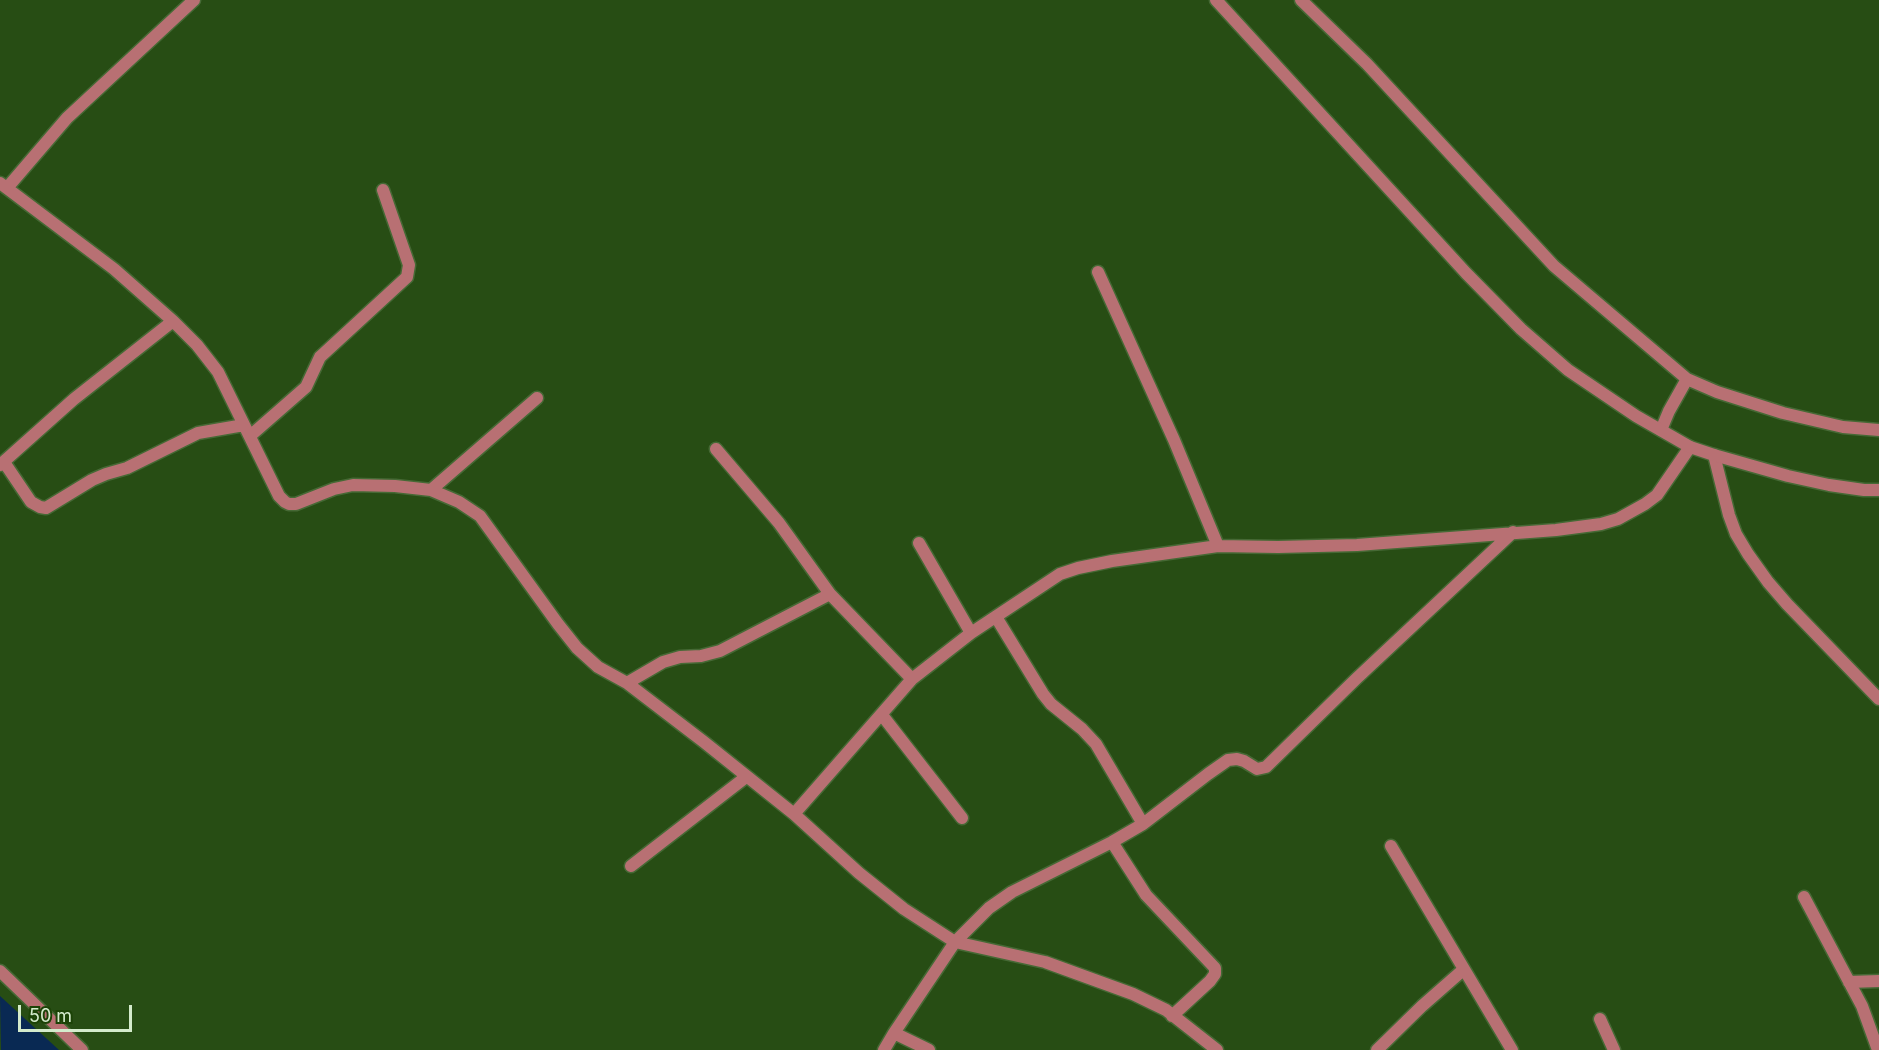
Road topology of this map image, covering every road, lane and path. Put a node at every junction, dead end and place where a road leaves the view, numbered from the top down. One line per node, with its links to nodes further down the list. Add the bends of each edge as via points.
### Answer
1 (194, 0): 4 (street, via 67,118)
2 (1216, 0): 10 (street, via 1521,329 1576,376)
3 (1301, 0): 8 (street, via 1367,64 1554,266)
4 (3, 185): 7 (street, via 114,269)
5 (383, 190): 12 (street, via 409,265 407,277 320,357 306,387)
6 (1098, 272): 21 (street)
7 (173, 321): 12 (street, via 218,372); 16 (street, via 74,399)
8 (1687, 379): 10 (street); 11 (street, via 1783,413 1844,427)
9 (537, 398): 17 (street)
10 (1661, 430): 13 (street)
11 (1879, 430)
12 (247, 431): 16 (street, via 198,434 128,468 92,480 46,508 31,502); 17 (street, via 279,496 288,504 353,485)
13 (1690, 447): 15 (street); 19 (street, via 1657,495 1631,513 1577,528)
14 (716, 449): 22 (street, via 778,523)
15 (1714, 455): 18 (street, via 1829,485); 27 (street, via 1729,515 1748,554 1768,582)
16 (2, 463)
17 (431, 490): 26 (street, via 480,516 577,648 598,667)
18 (1879, 490)
19 (1513, 532): 21 (street, via 1357,545); 32 (street, via 1266,767 1257,769 1244,761 1228,760)
20 (919, 543): 24 (street)
21 (1218, 546): 23 (street, via 1078,568 1046,582)
22 (830, 594): 25 (street); 26 (street, via 720,651 663,662)
23 (996, 617): 24 (street); 32 (street, via 1043,694 1096,744)
24 (971, 633): 25 (street)
25 (912, 679): 28 (street)
26 (627, 683): 29 (street)
27 (1879, 699)
28 (882, 715): 30 (street); 31 (street)
29 (746, 777): 30 (street); 35 (street)
30 (794, 814): 37 (street, via 904,909)
31 (962, 818)
32 (1143, 824): 33 (street)
33 (1112, 842): 37 (street, via 1012,892 989,908); 42 (street, via 1146,895 1215,968 1210,981)
34 (1390, 846): 38 (street)
35 (631, 866)
36 (1804, 897): 41 (street)
37 (955, 942): 42 (street, via 1045,962 1133,994); 44 (street)
38 (1463, 970): 50 (street); 51 (street)
39 (0, 971): 46 (street)
40 (1879, 981): 41 (street)
41 (1849, 982): 45 (street)
42 (1172, 1016): 49 (street)
43 (1600, 1019): 52 (street)
44 (894, 1033): 47 (street); 48 (street)
45 (1877, 1044)
46 (82, 1050)
47 (884, 1050)
48 (929, 1050)
49 (1217, 1050)
50 (1377, 1050)
51 (1512, 1050)
52 (1614, 1050)

